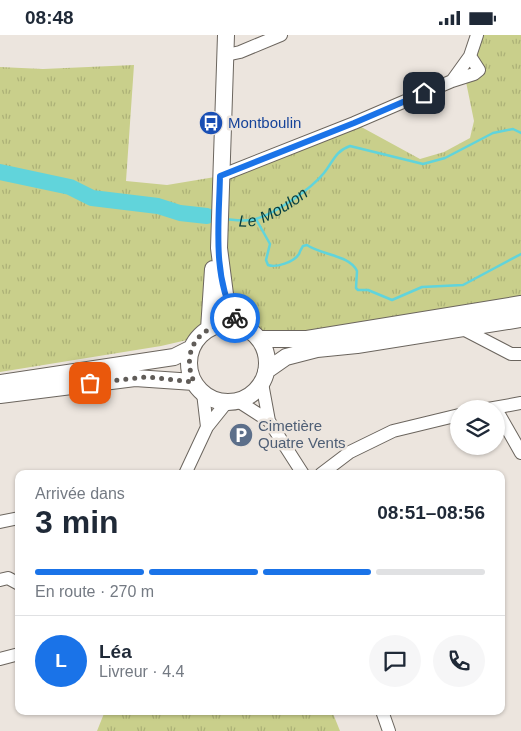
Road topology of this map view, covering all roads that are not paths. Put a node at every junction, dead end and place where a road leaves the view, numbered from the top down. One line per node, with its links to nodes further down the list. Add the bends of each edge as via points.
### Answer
1 (218, 35): 7 (main road)
2 (226, 35): 5 (main road)
3 (281, 35): 5 (street)
4 (477, 35): 6 (street, via 470,56 452,81)
5 (226, 55): 6 (main road)
6 (220, 176): 7 (main road)
7 (216, 205): 8 (main road)
8 (216, 235): 11 (main road, via 226,302); 13 (main road)
9 (521, 304): 14 (main road, via 307,339)
10 (521, 319): 12 (main road)
11 (239, 325): 13 (main road, via 219,325); 14 (main road)
12 (461, 328): 16 (street, via 511,354); 17 (main road, via 317,349 286,357)
13 (209, 329): 15 (main road)
14 (259, 339): 17 (main road, via 264,349)
15 (192, 347): 18 (main road, via 174,357); 19 (main road, via 189,365)
16 (521, 354)
17 (264, 377): 21 (main road, via 251,394); 25 (street)
18 (0, 383)
19 (199, 388): 20 (main road, via 136,378); 21 (main road, via 210,398); 26 (street)
20 (0, 395)
21 (232, 402): 25 (street); 26 (street)
22 (521, 403): 23 (street)
23 (505, 407)
24 (450, 417): 34 (street, via 393,431 350,452)
25 (269, 421): 33 (street)
26 (207, 427): 29 (street)
27 (505, 427): 28 (street)
28 (521, 453)
29 (193, 459): 30 (street); 31 (street); 32 (street)
30 (183, 470)
31 (187, 470)
32 (192, 470)
33 (300, 470)
34 (326, 470)
35 (15, 519): 36 (street)
36 (0, 522)
37 (0, 580): 38 (street, via 8,578)
38 (15, 582)
39 (15, 655): 40 (street)
40 (0, 659)
41 (383, 715): 42 (street)
42 (389, 731)

